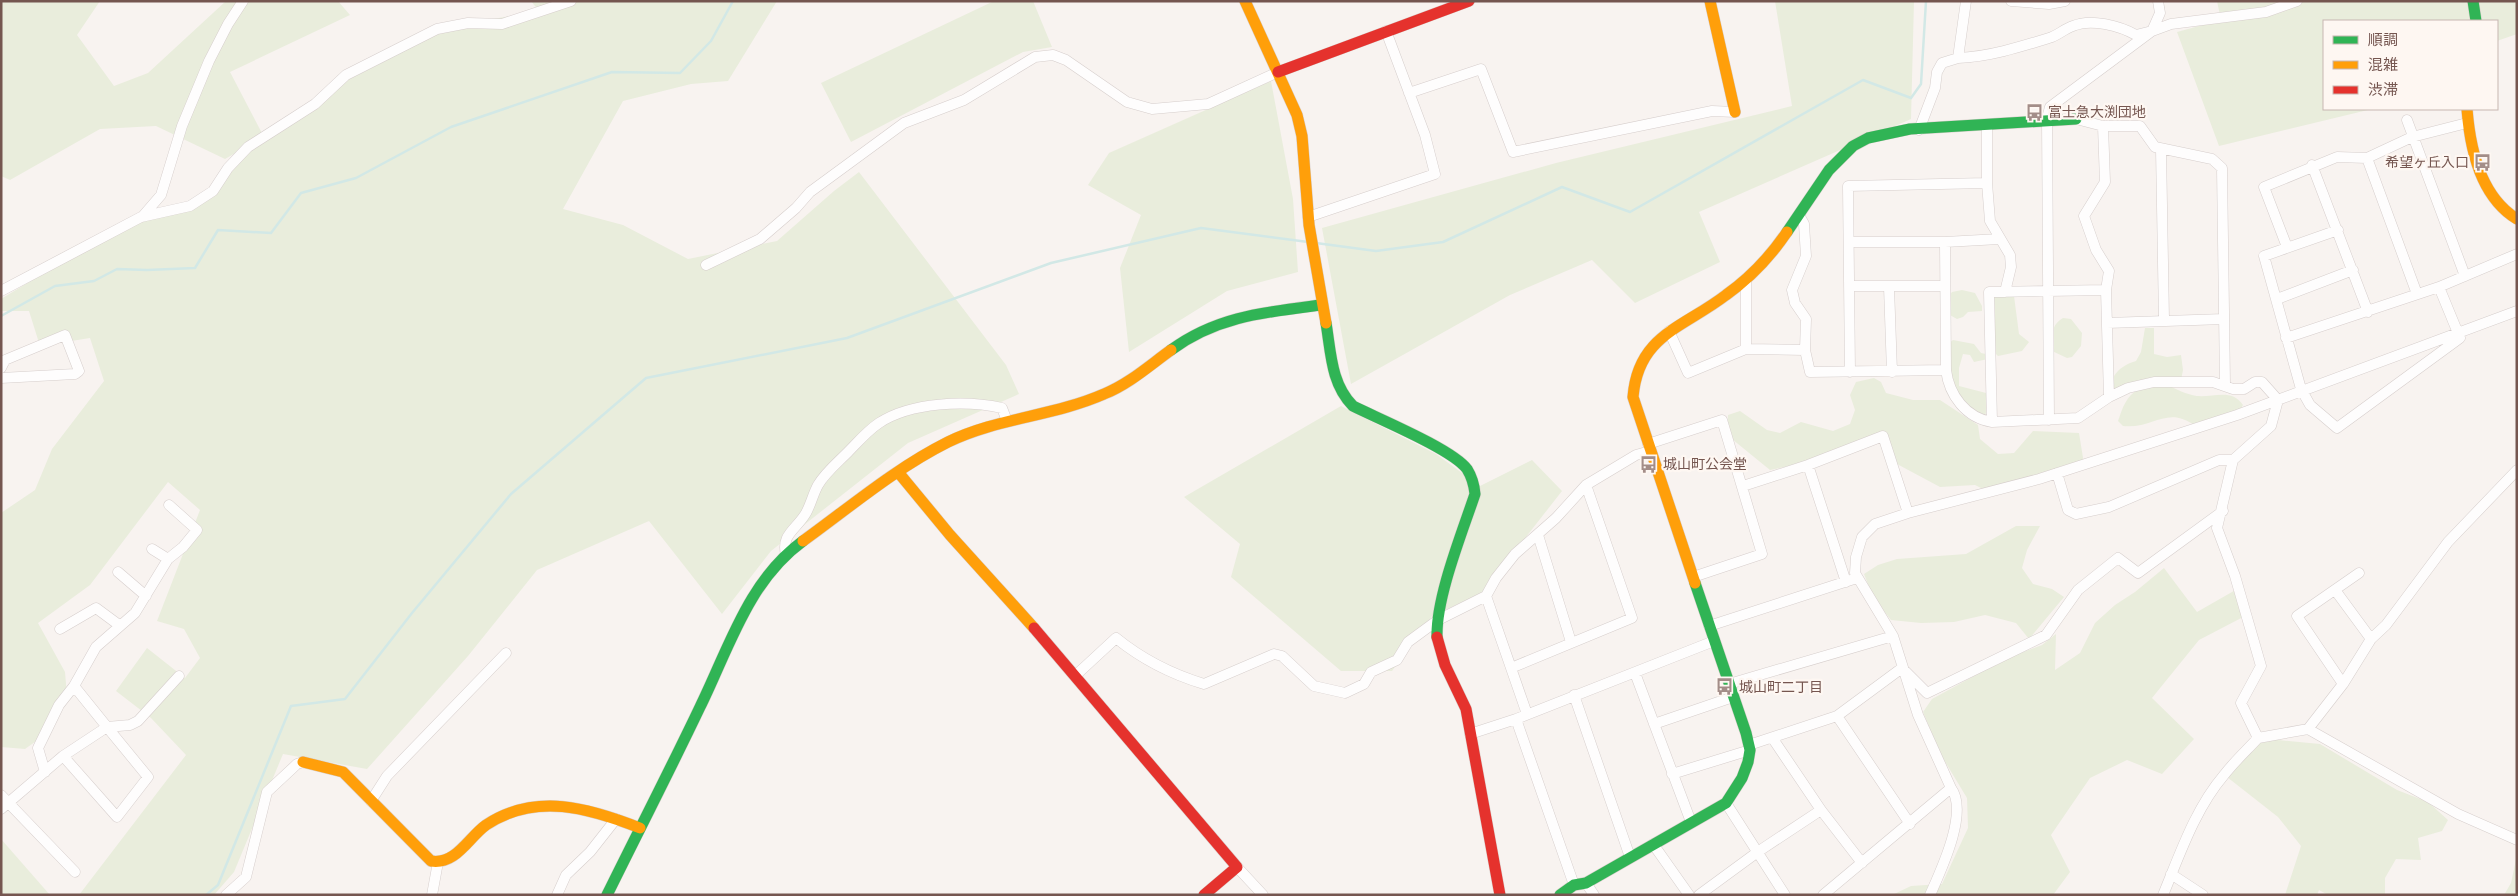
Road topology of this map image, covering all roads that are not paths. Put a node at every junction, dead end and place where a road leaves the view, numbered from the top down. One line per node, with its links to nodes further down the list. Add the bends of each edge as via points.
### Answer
1 (243, 1): 33 (street, via 209,61 182,126 161,195)
2 (571, 1): 33 (street, via 502,24 468,23 429,33 346,75 316,104 248,147 213,190 190,206)
3 (1245, 1): 16 (street)
4 (1469, 1): 13 (street)
5 (1710, 1): 19 (street)
6 (1966, 1): 15 (street)
7 (2011, 1): 8 (street, via 2049,4)
8 (2065, 1)
9 (2158, 1): 14 (street, via 2160,13)
10 (2297, 1): 14 (street, via 2266,12 2171,24)
11 (2473, 1): 12 (street)
12 (2476, 20)
13 (1386, 31): 16 (street); 17 (street)
14 (2152, 31): 15 (street, via 2136,35 2124,28 2091,23 2074,25 2052,38 1973,58); 20 (street, via 2050,107)
15 (1958, 58): 26 (street, via 1942,63 1937,72 1935,88)
16 (1278, 72): 35 (street, via 1297,115 1302,136); 42 (street, via 1208,104 1152,109 1126,102 1066,60 1053,55 1035,57 964,100 904,123 810,192 760,239)
17 (1409, 93): 19 (street, via 1481,69 1513,152 1712,111); 35 (street, via 1435,174)
18 (2467, 110): 23 (street)
19 (1735, 112)
20 (2047, 118): 21 (street); 24 (street); 53 (street)
21 (2076, 119): 25 (street)
22 (2407, 120): 27 (street)
23 (2467, 123): 27 (street); 34 (street, via 2486,188 2510,217)
24 (1987, 126): 26 (street); 31 (street)
25 (2103, 126): 28 (street, via 2140,126 2155,147); 50 (street, via 2105,182 2084,216 2096,250 2109,271)
26 (1919, 130): 32 (street, via 1870,137 1854,145 1835,161)
27 (2412, 137): 29 (street); 44 (street)
28 (2161, 149): 59 (street, via 2212,159 2222,168); 60 (street)
29 (2367, 158): 30 (street, via 2337,157); 54 (street)
30 (2312, 165): 36 (street); 40 (street, via 2264,187)
31 (1987, 183): 37 (street, via 1990,220); 38 (street, via 1848,186)
32 (1799, 215): 45 (street, via 1778,246); 66 (street, via 1804,224 1806,256 1792,290 1795,303 1806,319)
33 (141, 217): 51 (street)
34 (2517, 219)
35 (1308, 221): 56 (street)
36 (2338, 230): 40 (street); 43 (street)
37 (1999, 239): 39 (street); 52 (street, via 2010,255 2011,267)
38 (1850, 242): 39 (street); 46 (street)
39 (1945, 242): 47 (street)
40 (2287, 247): 55 (street, via 2264,256)
41 (2517, 254): 44 (street)
42 (706, 264)
43 (2353, 270): 55 (street); 58 (street)
44 (2465, 276): 49 (street)
45 (1746, 279): 62 (street, via 1707,308); 65 (street)
46 (1850, 286): 48 (street); 69 (street)
47 (1944, 286): 48 (street); 68 (street)
48 (1889, 287): 70 (street)
49 (2439, 287): 54 (street); 63 (street)
50 (2106, 290): 53 (street); 61 (street)
51 (1, 291)
52 (2005, 292): 53 (street); 78 (street, via 1989,292)
53 (2047, 292): 76 (street)
54 (2417, 294): 58 (street)
55 (2277, 299): 64 (street)
56 (1321, 305): 77 (street, via 1225,321 1186,339 1136,376 1105,394); 102 (street, via 1336,382 1343,396 1353,406 1452,455 1466,468 1474,482 1473,504 1451,567)
57 (2517, 311): 63 (street)
58 (2368, 312): 64 (street)
59 (2224, 319): 60 (street); 72 (street)
60 (2164, 320): 61 (street)
61 (2106, 323): 74 (street)
62 (1669, 330): 65 (street, via 1688,373); 79 (street, via 1647,353 1635,380 1633,397)
63 (2458, 332): 73 (street); 73 (street, via 2460,338 2337,428 2310,405)
64 (2286, 338): 73 (street)
65 (1746, 349): 66 (street)
66 (1805, 350): 69 (street, via 1810,372)
67 (1, 368): 71 (street, via 5,360 65,335 78,371 75,374)
68 (1946, 370): 70 (street); 78 (street, via 1947,382 1962,407 1981,420)
69 (1850, 372): 70 (street)
70 (1892, 372)
71 (1, 378)
72 (2226, 384): 74 (street, via 2154,382 2128,388); 75 (street, via 2233,389 2244,389 2255,382 2262,382)
73 (2301, 389): 75 (street)
74 (2109, 397): 76 (street, via 2078,418)
75 (2278, 400): 80 (street, via 2271,426); 84 (street)
76 (2049, 420): 78 (street)
77 (1006, 421): 83 (street, via 949,442); 92 (street, via 1002,408 962,402 935,405 882,421 818,485 802,520 786,538)
78 (1992, 422)
79 (1649, 447): 85 (street); 86 (street, via 1722,420); 96 (street)
80 (2233, 460): 84 (street, via 2218,460 2109,507 2076,514 2068,510); 88 (street)
81 (1808, 465): 86 (street); 89 (street, via 1883,436); 98 (street)
82 (2517, 470): 107 (street, via 2448,542)
83 (898, 472): 92 (street); 114 (street, via 950,535)
84 (2057, 473): 89 (street)
85 (1586, 485): 90 (street); 109 (street, via 1632,618)
86 (1743, 486): 96 (street, via 1762,554)
87 (169, 505): 93 (street, via 197,530)
88 (2223, 511): 112 (street, via 2138,573 2118,558 2078,590 2046,635 1960,679 1927,693); 128 (street, via 2217,528 2235,576 2261,666 2241,703)
89 (1908, 513): 97 (street, via 1875,524 1862,537 1856,557)
90 (1538, 535): 101 (street, via 1515,554); 109 (street)
91 (152, 549): 93 (street)
92 (786, 555): 143 (street, via 746,605 701,706)
93 (168, 559): 100 (street)
94 (118, 572): 100 (street)
95 (2359, 574): 99 (street)
96 (1693, 577): 104 (street)
97 (1857, 578): 98 (street); 106 (street)
98 (1846, 582): 104 (street)
99 (2335, 590): 107 (street); 117 (street, via 2297,616)
100 (146, 596): 103 (street, via 135,614)
101 (1486, 596): 102 (street); 111 (street)
102 (1438, 620): 114 (street, via 1408,642 1396,660 1371,672 1364,684 1344,693 1314,686 1282,656 1274,654 1204,684 1171,674 1134,653 1116,638); 127 (street, via 1439,647 1464,701)
103 (119, 626): 105 (street, via 96,608); 118 (street, via 96,647)
104 (1709, 626): 108 (street)
105 (60, 629)
106 (1892, 636): 112 (street); 116 (street)
107 (2371, 639): 117 (street)
108 (1714, 641): 113 (street); 116 (street)
109 (1571, 642): 111 (street)
110 (506, 653): 136 (street, via 387,776)
111 (1511, 668): 121 (street)
112 (1902, 668): 122 (street); 135 (street, via 1918,715)
113 (1635, 673): 119 (street); 124 (street)
114 (1076, 674): 150 (street)
115 (178, 676): 125 (street, via 138,721)
116 (1728, 684): 120 (street)
117 (2342, 684): 126 (street)
118 (74, 686): 125 (street); 133 (street, via 58,705 38,748)
119 (1574, 695): 121 (street); 147 (street)
120 (1733, 697): 124 (street); 130 (street)
121 (1527, 714): 123 (street)
122 (1837, 716): 129 (street); 142 (street)
123 (1516, 719): 127 (street); 154 (street)
124 (1654, 724): 134 (street)
125 (107, 727): 131 (street); 131 (street, via 148,777 116,818)
126 (2308, 730): 128 (street); 144 (street, via 2458,814)
127 (1470, 734): 161 (street)
128 (2258, 738): 152 (street, via 2223,776 2202,808)
129 (1773, 739): 130 (street); 139 (street)
130 (1750, 748): 134 (street); 138 (street, via 1742,778)
131 (63, 756): 133 (street)
132 (303, 762): 136 (street, via 343,772); 155 (street, via 268,792 246,877)
133 (45, 772): 137 (street)
134 (1672, 774): 141 (street)
135 (1951, 788): 142 (street); 168 (street, via 1958,805 1947,858)
136 (371, 801): 148 (street, via 431,861)
137 (4, 802): 151 (street)
138 (1726, 803): 141 (street); 146 (street)
139 (1821, 810): 146 (street); 149 (street)
140 (616, 819): 143 (street); 148 (street, via 574,806 535,806 495,820 449,859); 157 (street, via 590,852 566,875)
141 (1691, 822): 145 (street)
142 (1910, 824): 149 (street)
143 (640, 828): 158 (street)
144 (2517, 840)
145 (1653, 844): 147 (street); 164 (street)
146 (1759, 851): 165 (street); 166 (street)
147 (1630, 856): 153 (street)
148 (438, 862): 156 (street)
149 (1862, 863): 167 (street)
150 (1237, 866): 159 (street); 160 (street)
151 (75, 872)
152 (2171, 874): 169 (street); 170 (street)
153 (1586, 882): 154 (street); 163 (street)
154 (1574, 885): 162 (street)
155 (226, 895)
156 (432, 895)
157 (557, 895)
158 (607, 895)
159 (1204, 895)
160 (1263, 895)
161 (1500, 895)
162 (1560, 895)
163 (1594, 895)
164 (1689, 895)
165 (1699, 895)
166 (1785, 895)
167 (1824, 895)
168 (1930, 895)
169 (2162, 895)
170 (2203, 895)

